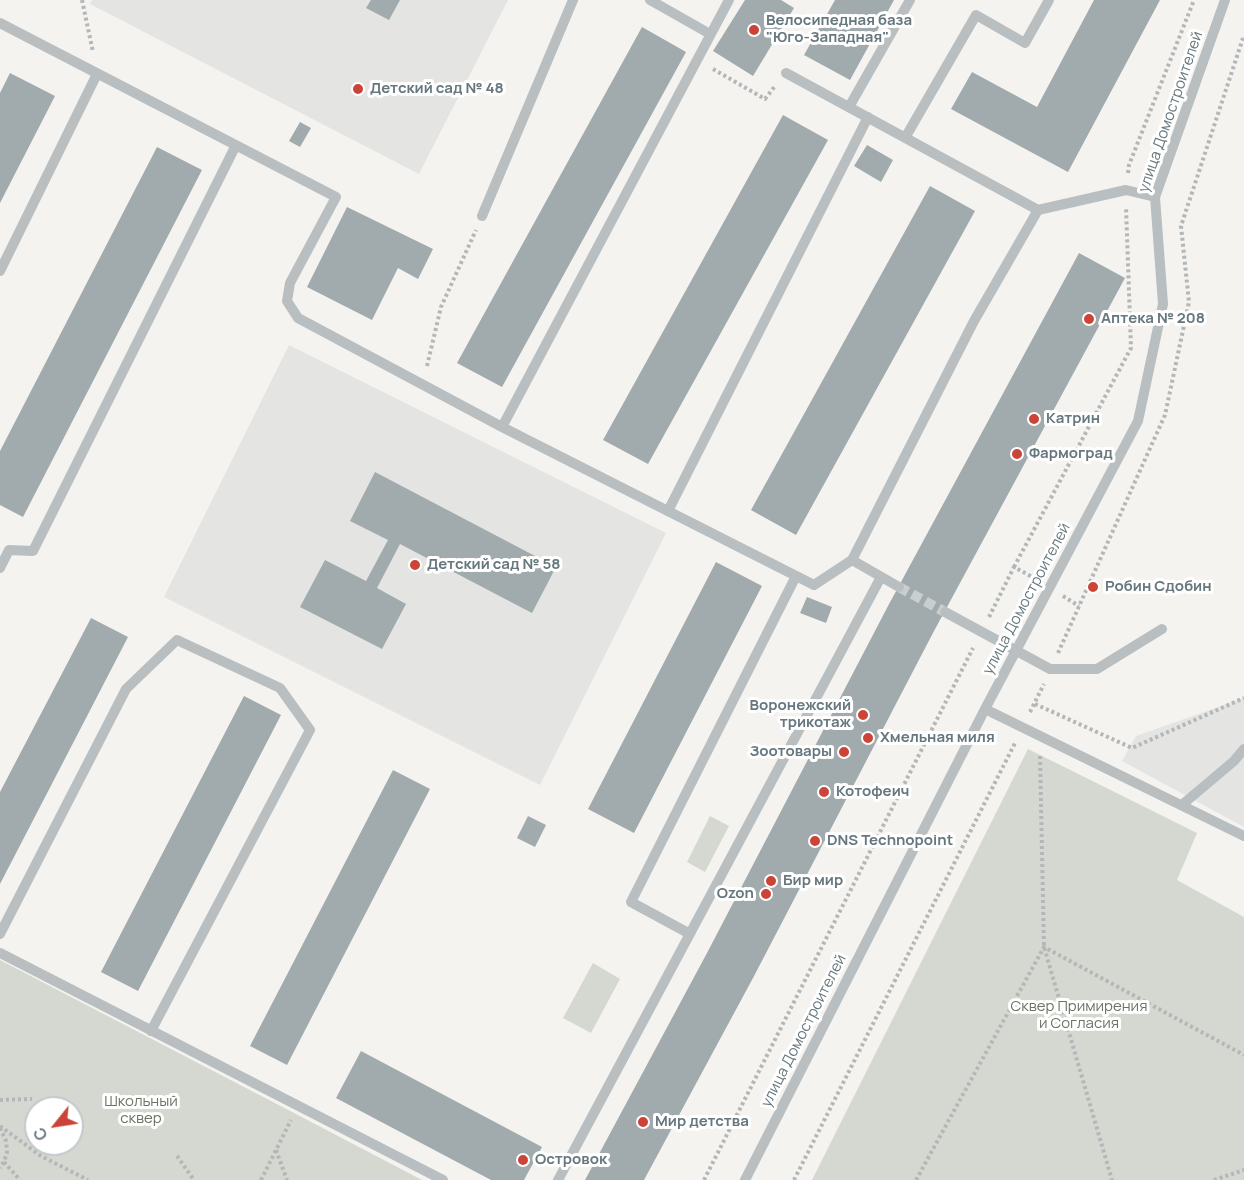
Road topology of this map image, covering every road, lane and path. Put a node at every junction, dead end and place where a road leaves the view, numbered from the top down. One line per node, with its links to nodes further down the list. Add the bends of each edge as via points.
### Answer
1 (82, 0): 13 (path)
2 (573, 0): 21 (street)
3 (650, 0): 10 (street)
4 (729, 0): 10 (street)
5 (910, 0): 14 (street)
6 (1049, 0): 16 (street, via 1025,43 975,15)
7 (1194, 0): 18 (path, via 1129,165)
8 (1225, 0): 19 (street, улица Домостроителей)
9 (0, 23): 13 (street)
10 (710, 34): 11 (street)
11 (697, 59): 12 (path, via 765,99); 24 (street)
12 (786, 73): 14 (street)
13 (97, 74): 17 (street); 22 (street)
14 (849, 107): 15 (street)
15 (868, 117): 16 (street); 25 (street)
16 (905, 138): 20 (street)
17 (236, 145): 23 (street, via 336,197 290,284 287,301 298,318); 26 (street, via 33,551)
18 (1126, 190): 19 (street); 20 (street); 28 (path, via 1131,348)
19 (1155, 197): 33 (street, улица Домостроителей, via 1162,304 1138,421)
20 (1038, 210): 27 (street, via 974,321)
21 (482, 216): 23 (path, via 441,307)
22 (0, 272)
23 (423, 385): 24 (street)
24 (502, 427): 25 (street)
25 (668, 511): 30 (street)
26 (4, 547): 29 (street)
27 (852, 560): 30 (street, via 814,585); 31 (street)
28 (1014, 567): 33 (path); 37 (path)
29 (0, 568)
30 (796, 576): 47 (street, via 631,902)
31 (881, 577): 32 (street); 47 (street)
32 (898, 587)
33 (1050, 588): 34 (path); 38 (street, улица Домостроителей)
34 (1079, 606)
35 (945, 612): 37 (street)
36 (1162, 629): 38 (street, via 1097,669 1050,669)
37 (981, 632): 38 (street); 68 (path)
38 (1016, 651): 41 (street, улица Домостроителей)
39 (1244, 698): 40 (path, via 1132,748)
40 (1035, 704)
41 (986, 709): 42 (street); 69 (street, улица Домостроителей)
42 (1039, 734): 44 (street); 48 (path)
43 (1244, 749): 44 (street)
44 (1183, 804): 45 (street)
45 (1244, 836)
46 (0, 934): 50 (street, via 126,689 177,640 280,688 310,730)
47 (690, 934): 67 (street)
48 (1044, 946): 51 (path); 70 (path); 71 (path)
49 (0, 953): 50 (street)
50 (151, 1031): 54 (street)
51 (1244, 1055)
52 (24, 1099): 53 (path)
53 (0, 1100)
54 (299, 1106): 56 (path); 66 (street)
55 (0, 1127): 58 (path, via 6,1141); 62 (path, via 40,1156)
56 (276, 1150): 64 (path); 65 (path)
57 (177, 1156): 63 (path)
58 (4, 1162): 59 (path); 61 (path)
59 (0, 1168)
60 (1244, 1170): 72 (path)
61 (20, 1180)
62 (88, 1180)
63 (194, 1180)
64 (261, 1180)
65 (287, 1180)
66 (443, 1180)
67 (558, 1180)
68 (704, 1180)
69 (745, 1180)
70 (916, 1180)
71 (1112, 1180)
72 (1214, 1180)

